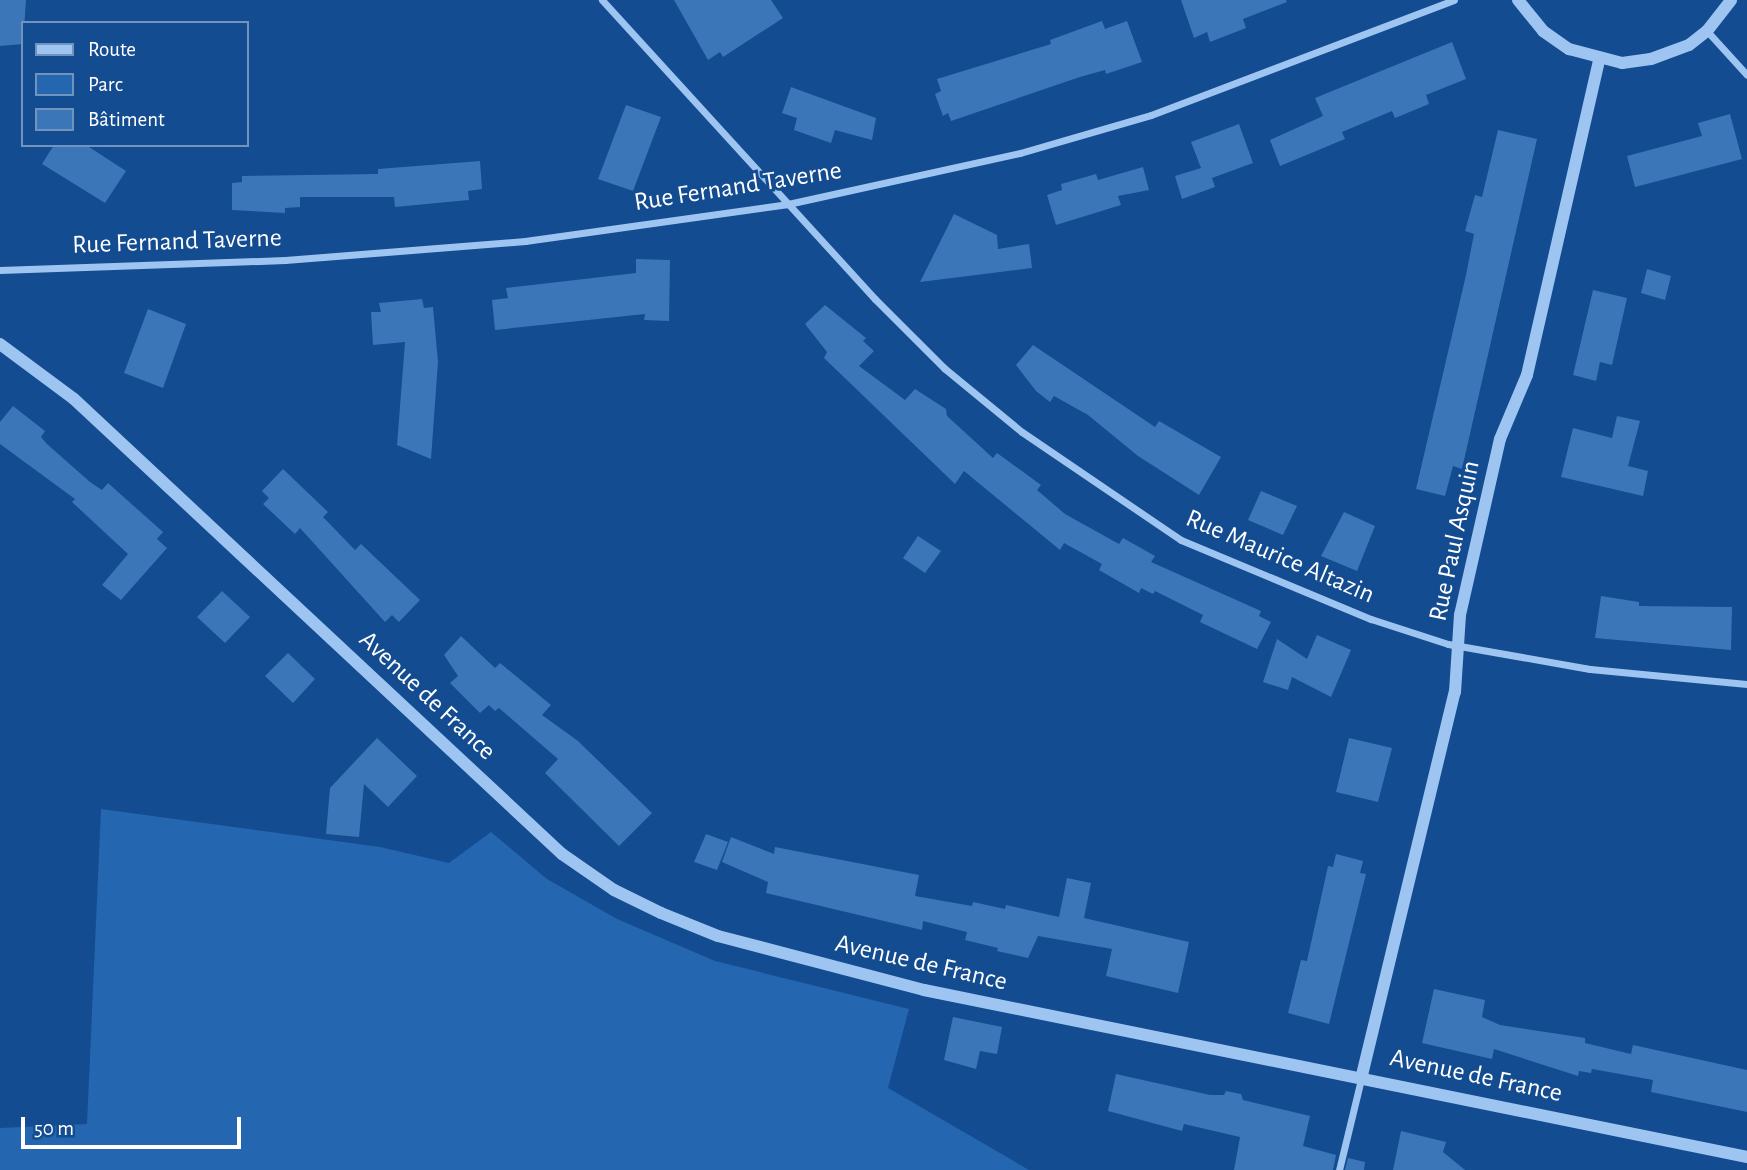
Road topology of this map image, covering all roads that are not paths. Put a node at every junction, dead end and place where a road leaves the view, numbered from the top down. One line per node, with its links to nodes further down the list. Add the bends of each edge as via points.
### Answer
1 (602, 0): 8 (street, Rue Maurice Altazin)
2 (1454, 0): 8 (street, Rue Fernand Taverne, via 1151,115 1020,153)
3 (1518, 0): 6 (street, via 1543,31 1569,49)
4 (1731, 0): 5 (street)
5 (1707, 31): 6 (street, via 1689,45 1651,60); 7 (street)
6 (1599, 60): 11 (street, Rue Paul Asquin, via 1527,375 1500,439 1460,615)
7 (1747, 75)
8 (788, 204): 9 (street, Rue Fernand Taverne, via 525,242 285,260); 11 (street, Rue Maurice Altazin, via 944,368 1022,432 1181,540 1371,619)
9 (0, 270)
10 (0, 344): 13 (street, Avenue de France, via 74,399 562,854 614,890 718,936 924,990)
11 (1458, 647): 12 (street, Rue Maurice Altazin, via 1590,669); 13 (street, Rue Paul Asquin, via 1455,692)
12 (1747, 684)
13 (1362, 1075): 14 (street, Avenue de France); 15 (street)
14 (1747, 1157)
15 (1339, 1170)

